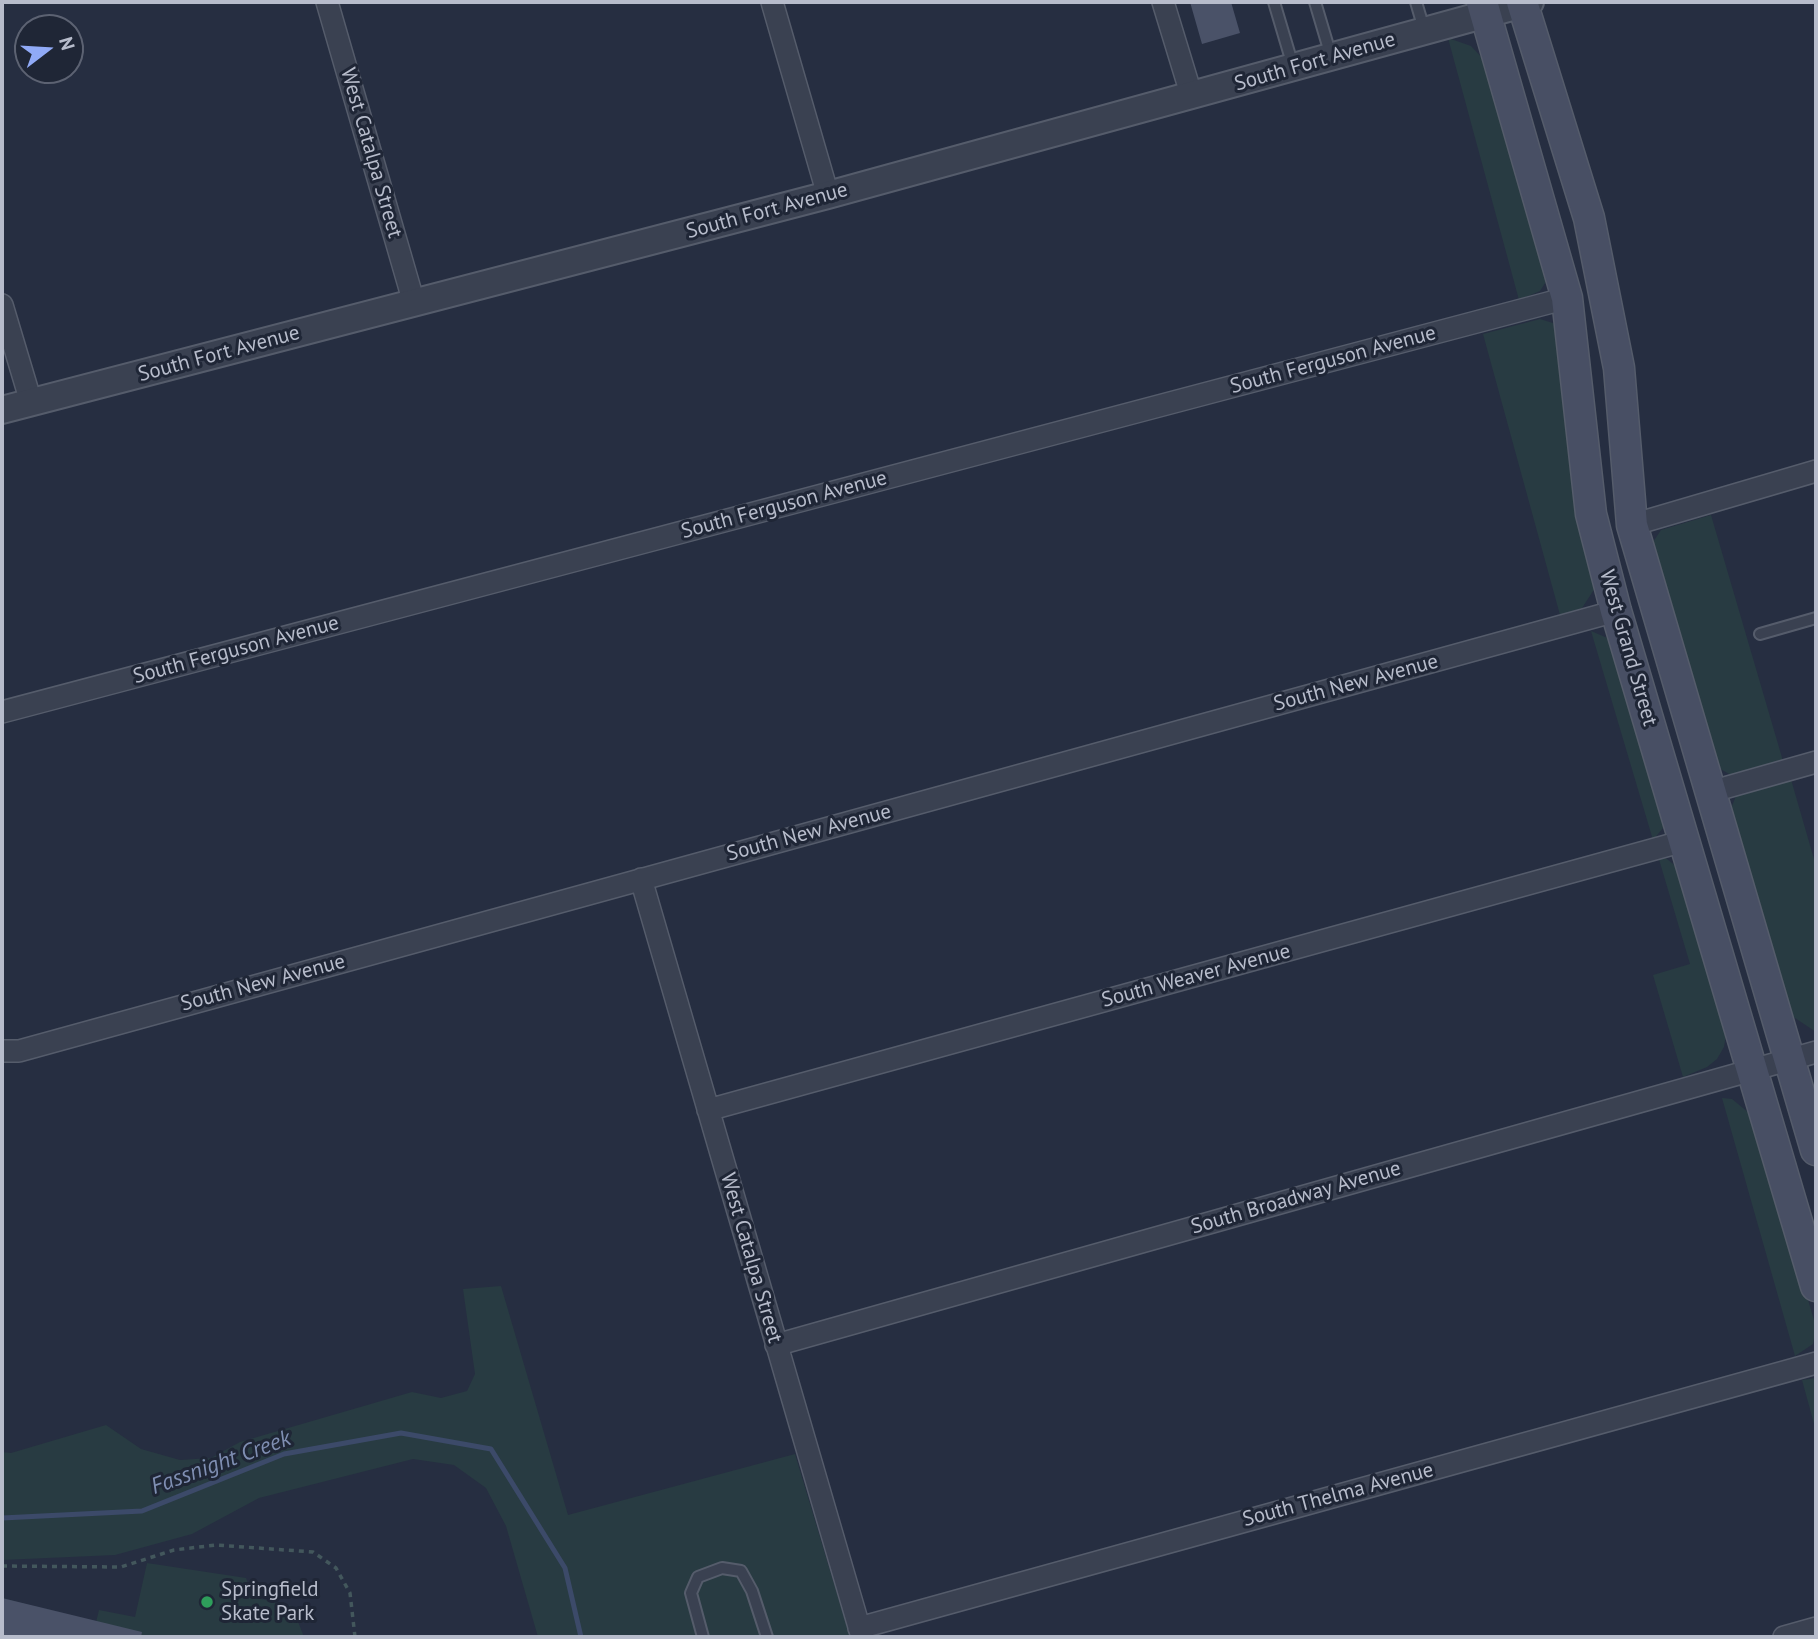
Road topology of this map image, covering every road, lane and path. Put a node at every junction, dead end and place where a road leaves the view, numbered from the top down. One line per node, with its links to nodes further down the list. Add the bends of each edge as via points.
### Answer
1 (327, 2): 15 (street, West Catalpa Street)
2 (772, 2): 13 (street)
3 (1163, 2): 12 (street)
4 (1274, 2): 11 (lane)
5 (1315, 2): 10 (lane)
6 (1416, 2): 9 (lane)
7 (1525, 3): 8 (street, South Fort Avenue); 20 (main road, West Grand Street, via 1589,218 1619,368)
8 (1484, 8): 9 (street, South Fort Avenue); 14 (main road, West Grand Street)
9 (1425, 31): 10 (street, South Fort Avenue)
10 (1332, 57): 11 (street, South Fort Avenue)
11 (1294, 68): 12 (street, South Fort Avenue)
12 (1192, 97): 13 (street, South Fort Avenue)
13 (828, 195): 15 (street, South Fort Avenue)
14 (1567, 298): 21 (main road, West Grand Street, via 1591,514); 24 (street, South Ferguson Avenue)
15 (414, 303): 17 (street, South Fort Avenue)
16 (2, 304): 17 (street)
17 (31, 402): 18 (street, South Fort Avenue)
18 (2, 410)
19 (1816, 471): 20 (street)
20 (1632, 525): 26 (main road, West Grand Street)
21 (1616, 611): 27 (main road, West Grand Street); 28 (street, South New Avenue)
22 (1816, 618): 23 (lane)
23 (1760, 634)
24 (2, 712)
25 (1816, 762): 26 (street)
26 (1710, 792): 30 (main road, West Grand Street)
27 (1684, 841): 31 (main road, West Grand Street); 32 (street, South Weaver Avenue)
28 (641, 880): 29 (street, South New Avenue, via 19,1051); 32 (street, West Catalpa Street)
29 (2, 1051)
30 (1803, 1056): 31 (street, South Broadway Avenue); 33 (main road, West Grand Street)
31 (1753, 1070): 34 (main road, West Grand Street); 35 (street, South Broadway Avenue)
32 (708, 1110): 35 (street, West Catalpa Street)
33 (1816, 1150)
34 (1816, 1286)
35 (776, 1345): 39 (street, West Catalpa Street)
36 (1816, 1363): 39 (street, South Thelma Avenue)
37 (2, 1566): 40 (path, via 121,1567 174,1550 216,1545 313,1552 336,1568 350,1593)
38 (1816, 1628): 43 (street)
39 (861, 1633)
40 (355, 1637)
41 (703, 1637): 42 (lane, via 691,1592 698,1577 722,1568 741,1570)
42 (767, 1637)
43 (1784, 1637)

